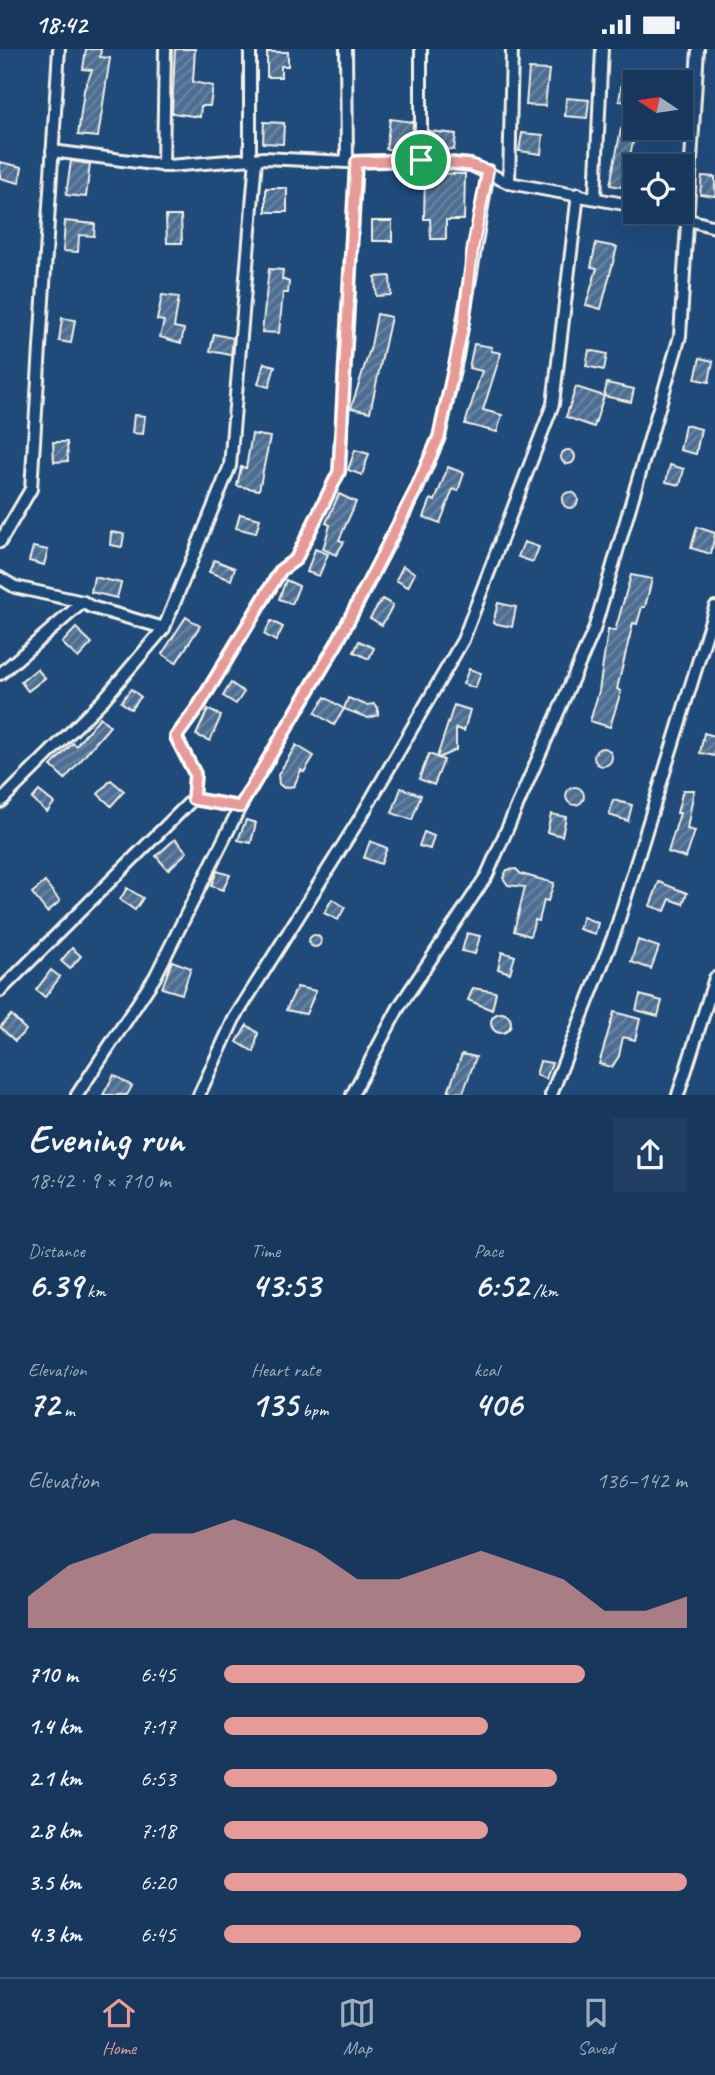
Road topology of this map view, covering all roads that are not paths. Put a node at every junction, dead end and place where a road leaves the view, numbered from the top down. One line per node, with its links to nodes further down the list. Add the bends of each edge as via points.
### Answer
1 (58, 49): 9 (street)
2 (165, 49): 14 (street)
3 (250, 49): 11 (street)
4 (346, 49): 13 (street)
5 (421, 49): 12 (street)
6 (512, 49): 16 (street)
7 (602, 49): 18 (street)
8 (698, 49): 10 (street)
9 (52, 151): 14 (street); 23 (street, via 31,489)
10 (692, 154)
11 (253, 159): 13 (street); 14 (street); 27 (street, via 230,466)
12 (421, 160): 13 (street); 15 (street)
13 (352, 162): 29 (street, via 339,472 296,559 281,570 176,737 195,774)
14 (163, 166)
15 (488, 171): 16 (street); 31 (street, via 464,321 439,437 337,643)
16 (509, 183): 17 (street)
17 (578, 194): 18 (street); 35 (street, via 553,404 464,639 362,815 234,1019)
18 (595, 197): 19 (street)
19 (623, 203)
20 (693, 220): 22 (street)
21 (688, 224): 36 (street, via 680,336 594,630 487,875 399,1007)
22 (715, 227)
23 (0, 542)
24 (0, 578): 25 (street, via 15,587)
25 (83, 602): 27 (street); 28 (street)
26 (715, 607): 37 (street, via 615,933)
27 (164, 628): 30 (street, via 103,700)
28 (0, 674)
29 (193, 799): 31 (street); 33 (street)
30 (0, 802)
31 (240, 807): 34 (street, via 155,977)
32 (715, 978): 38 (street)
33 (0, 991)
34 (77, 1095)
35 (199, 1095)
36 (352, 1095)
37 (551, 1095)
38 (678, 1095)

